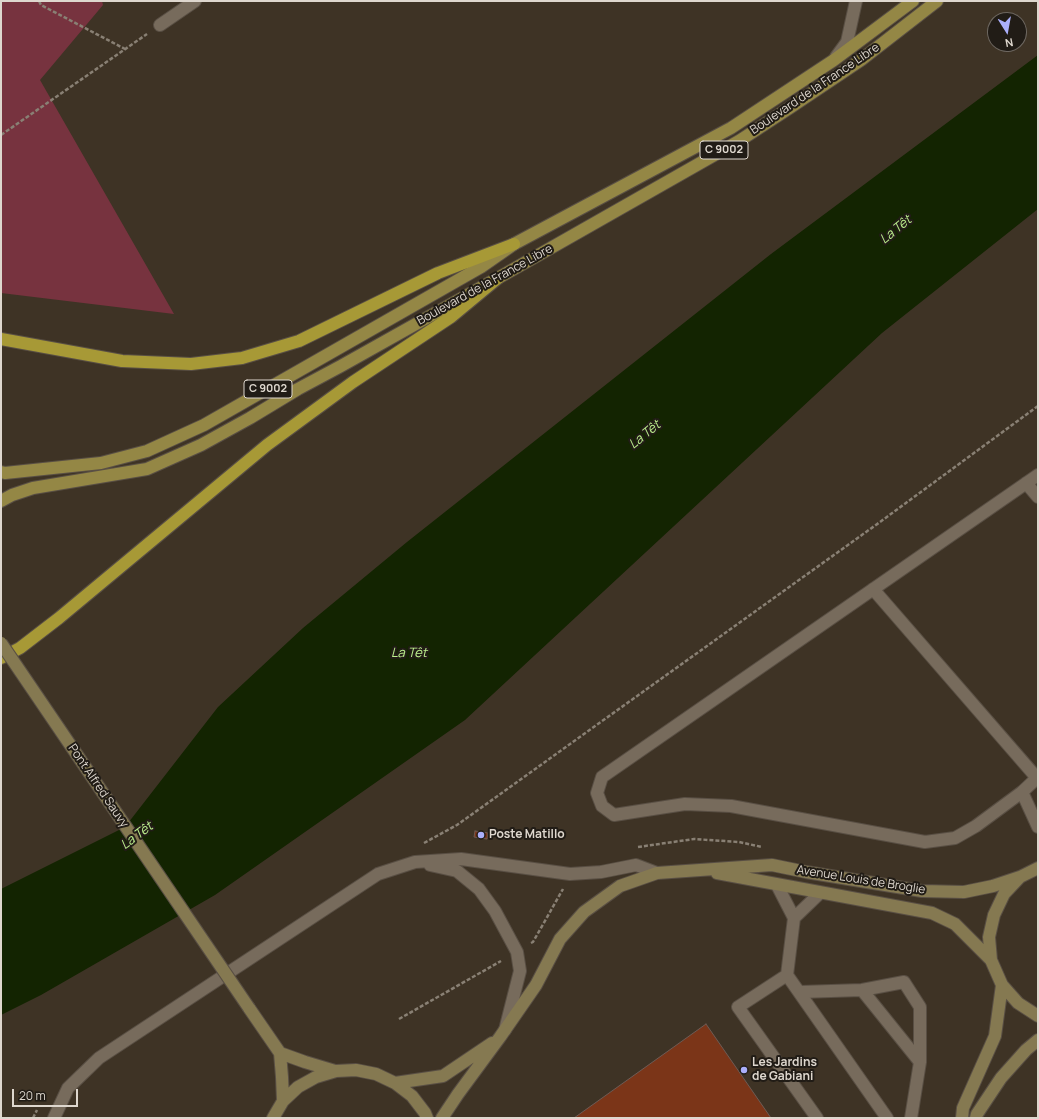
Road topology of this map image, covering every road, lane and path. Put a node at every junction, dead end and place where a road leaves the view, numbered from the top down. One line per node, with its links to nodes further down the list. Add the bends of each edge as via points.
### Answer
1 (39, 1): 7 (path)
2 (196, 1): 6 (street)
3 (856, 1): 8 (street, via 847,42)
4 (913, 1): 8 (main road, Boulevard de la France Libre / C 9002)
5 (937, 1): 11 (main road, Boulevard de la France Libre / C 9002, via 861,60 792,107 738,141)
6 (160, 25): 7 (path)
7 (125, 49): 9 (path)
8 (834, 60): 10 (main road, Boulevard de la France Libre / C 9002, via 731,128)
9 (1, 135)
10 (514, 244): 12 (highway, via 438,273 298,341 242,358 191,364 122,361); 14 (main road, Boulevard de la France Libre / C 9002, via 474,271 204,425 147,451 101,463)
11 (498, 278): 18 (main road, Boulevard de la France Libre / C 9002, via 201,445 147,469 33,488); 21 (highway, via 451,317 353,382 267,445 59,618 20,648)
12 (1, 339)
13 (1038, 406): 25 (path, via 457,826)
14 (1, 472)
15 (1038, 476): 16 (street)
16 (1026, 483): 17 (street); 19 (street)
17 (1038, 496)
18 (1, 501)
19 (874, 589): 22 (street); 23 (street, via 602,777 597,793 602,806 614,815 685,804 731,806 926,842 955,838)
20 (1, 643): 45 (main road, Pont Alfred Sauvy, bridge)
21 (1, 658)
22 (1037, 777): 23 (street)
23 (1022, 792): 24 (street)
24 (1038, 827)
25 (426, 842)
26 (415, 862): 30 (street, via 462,859); 35 (street, via 457,871 479,889 495,911); 50 (street, via 378,874 99,1058 68,1088)
27 (1038, 868): 31 (main road)
28 (700, 870): 29 (main road, Avenue Louis de Broglie); 31 (main road, Avenue Louis de Broglie, via 772,865 922,891 964,892); 32 (main road, Avenue Louis de Broglie)
29 (657, 873): 30 (street, via 636,865 601,872); 43 (main road, Avenue Louis de Broglie, via 620,886 584,912 560,939 536,985)
30 (570, 874): 35 (path, via 533,942)
31 (1020, 877): 36 (main road, via 1004,894 994,915 989,937)
32 (777, 884): 33 (main road, Avenue Louis de Broglie); 34 (street)
33 (820, 893): 34 (street); 36 (main road, Avenue Louis de Broglie, via 932,913 955,924)
34 (794, 918): 37 (street)
35 (517, 952): 42 (path); 43 (street, via 520,971)
36 (991, 960): 38 (main road)
37 (787, 975): 40 (street); 54 (street, via 738,1007)
38 (1002, 985): 41 (main road, via 1018,1003); 57 (main road, via 995,1036 963,1108)
39 (862, 990): 40 (street); 46 (street); 46 (street, via 904,982 920,1007)
40 (800, 992): 55 (street)
41 (1038, 1016)
42 (399, 1019)
43 (503, 1034): 48 (main road, Avenue Louis de Broglie, via 443,1076); 53 (main road, Avenue Louis de Broglie)
44 (1038, 1040): 58 (main road, via 1001,1078)
45 (280, 1053): 47 (main road); 49 (main road)
46 (920, 1062): 56 (street)
47 (336, 1071): 48 (main road, via 356,1070 376,1074); 49 (main road, via 310,1080)
48 (395, 1082): 52 (main road, via 412,1096)
49 (283, 1101): 51 (main road)
50 (54, 1118)
51 (273, 1118)
52 (427, 1118)
53 (442, 1118)
54 (817, 1118)
55 (887, 1118)
56 (911, 1118)
57 (962, 1118)
58 (976, 1118)

